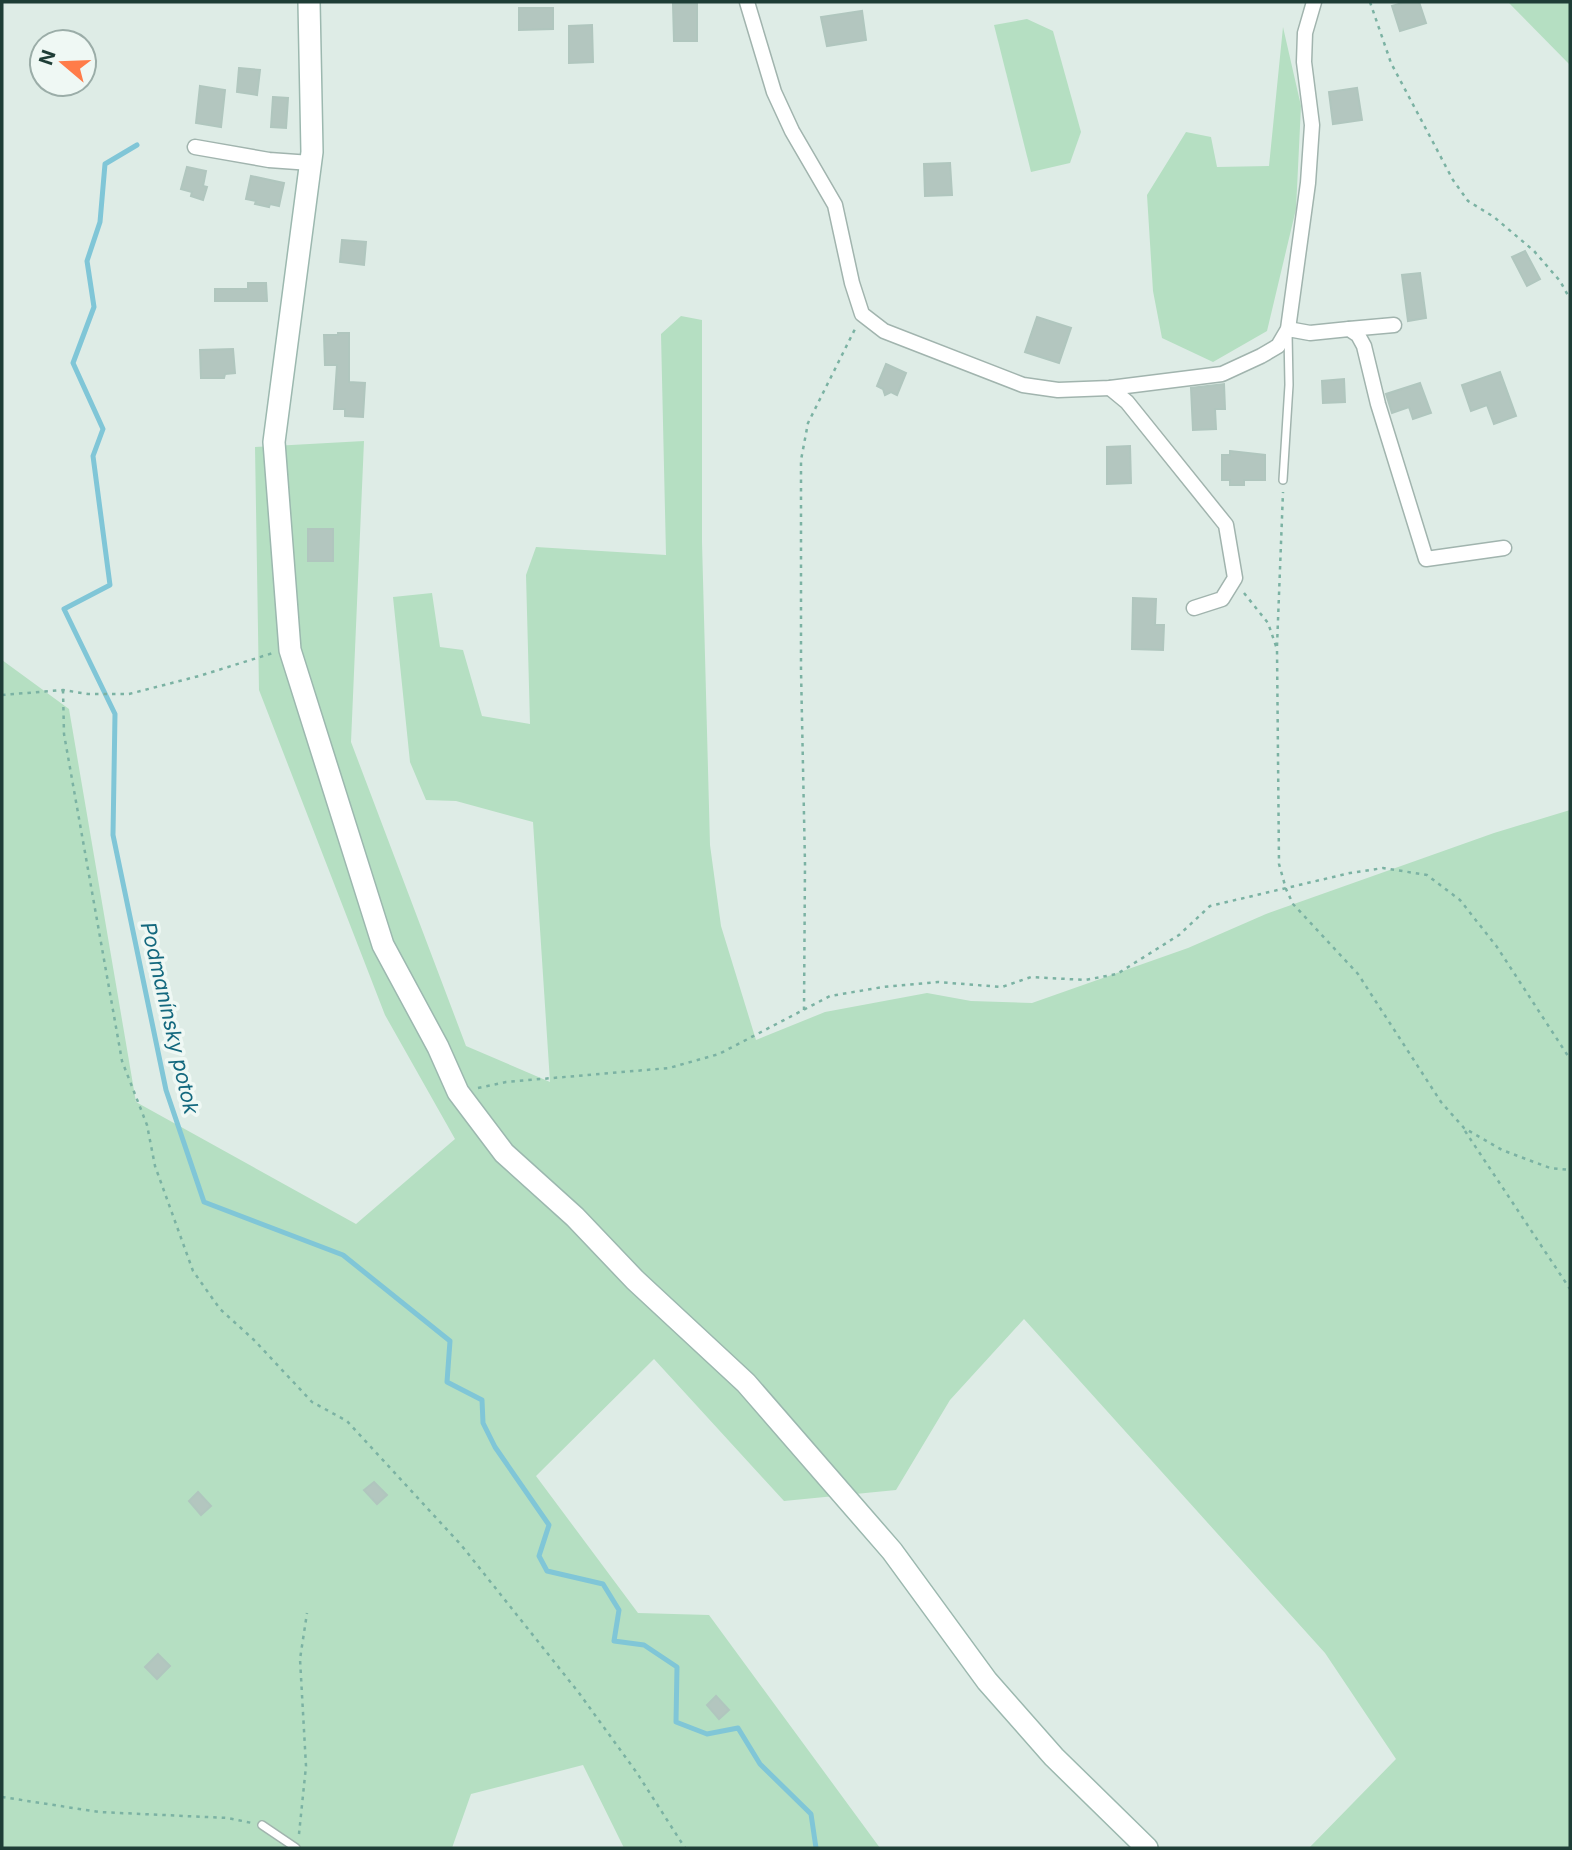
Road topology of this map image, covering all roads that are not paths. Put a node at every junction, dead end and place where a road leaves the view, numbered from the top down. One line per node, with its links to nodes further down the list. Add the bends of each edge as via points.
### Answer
1 (309, 2): 5 (street)
2 (747, 2): 9 (street, via 774,92 835,205 862,314 884,331 1023,385 1058,390)
3 (1314, 2): 7 (street, via 1305,33 1304,62 1312,125 1308,183)
4 (195, 147): 5 (street)
5 (311, 163): 15 (street, via 274,442 290,650 383,945 458,1092 504,1153 746,1383 892,1551 987,1681 1054,1757)
6 (1394, 325): 8 (street)
7 (1288, 329): 8 (street, via 1310,333); 9 (street, via 1278,346 1222,374); 10 (lane)
8 (1349, 329): 11 (street, via 1364,346 1426,559)
9 (1110, 388): 12 (street, via 1127,402 1226,525 1235,578 1222,599)
10 (1283, 480)
11 (1504, 548)
12 (1194, 608)
13 (262, 1825): 14 (lane)
14 (296, 1848)
15 (1147, 1848)

